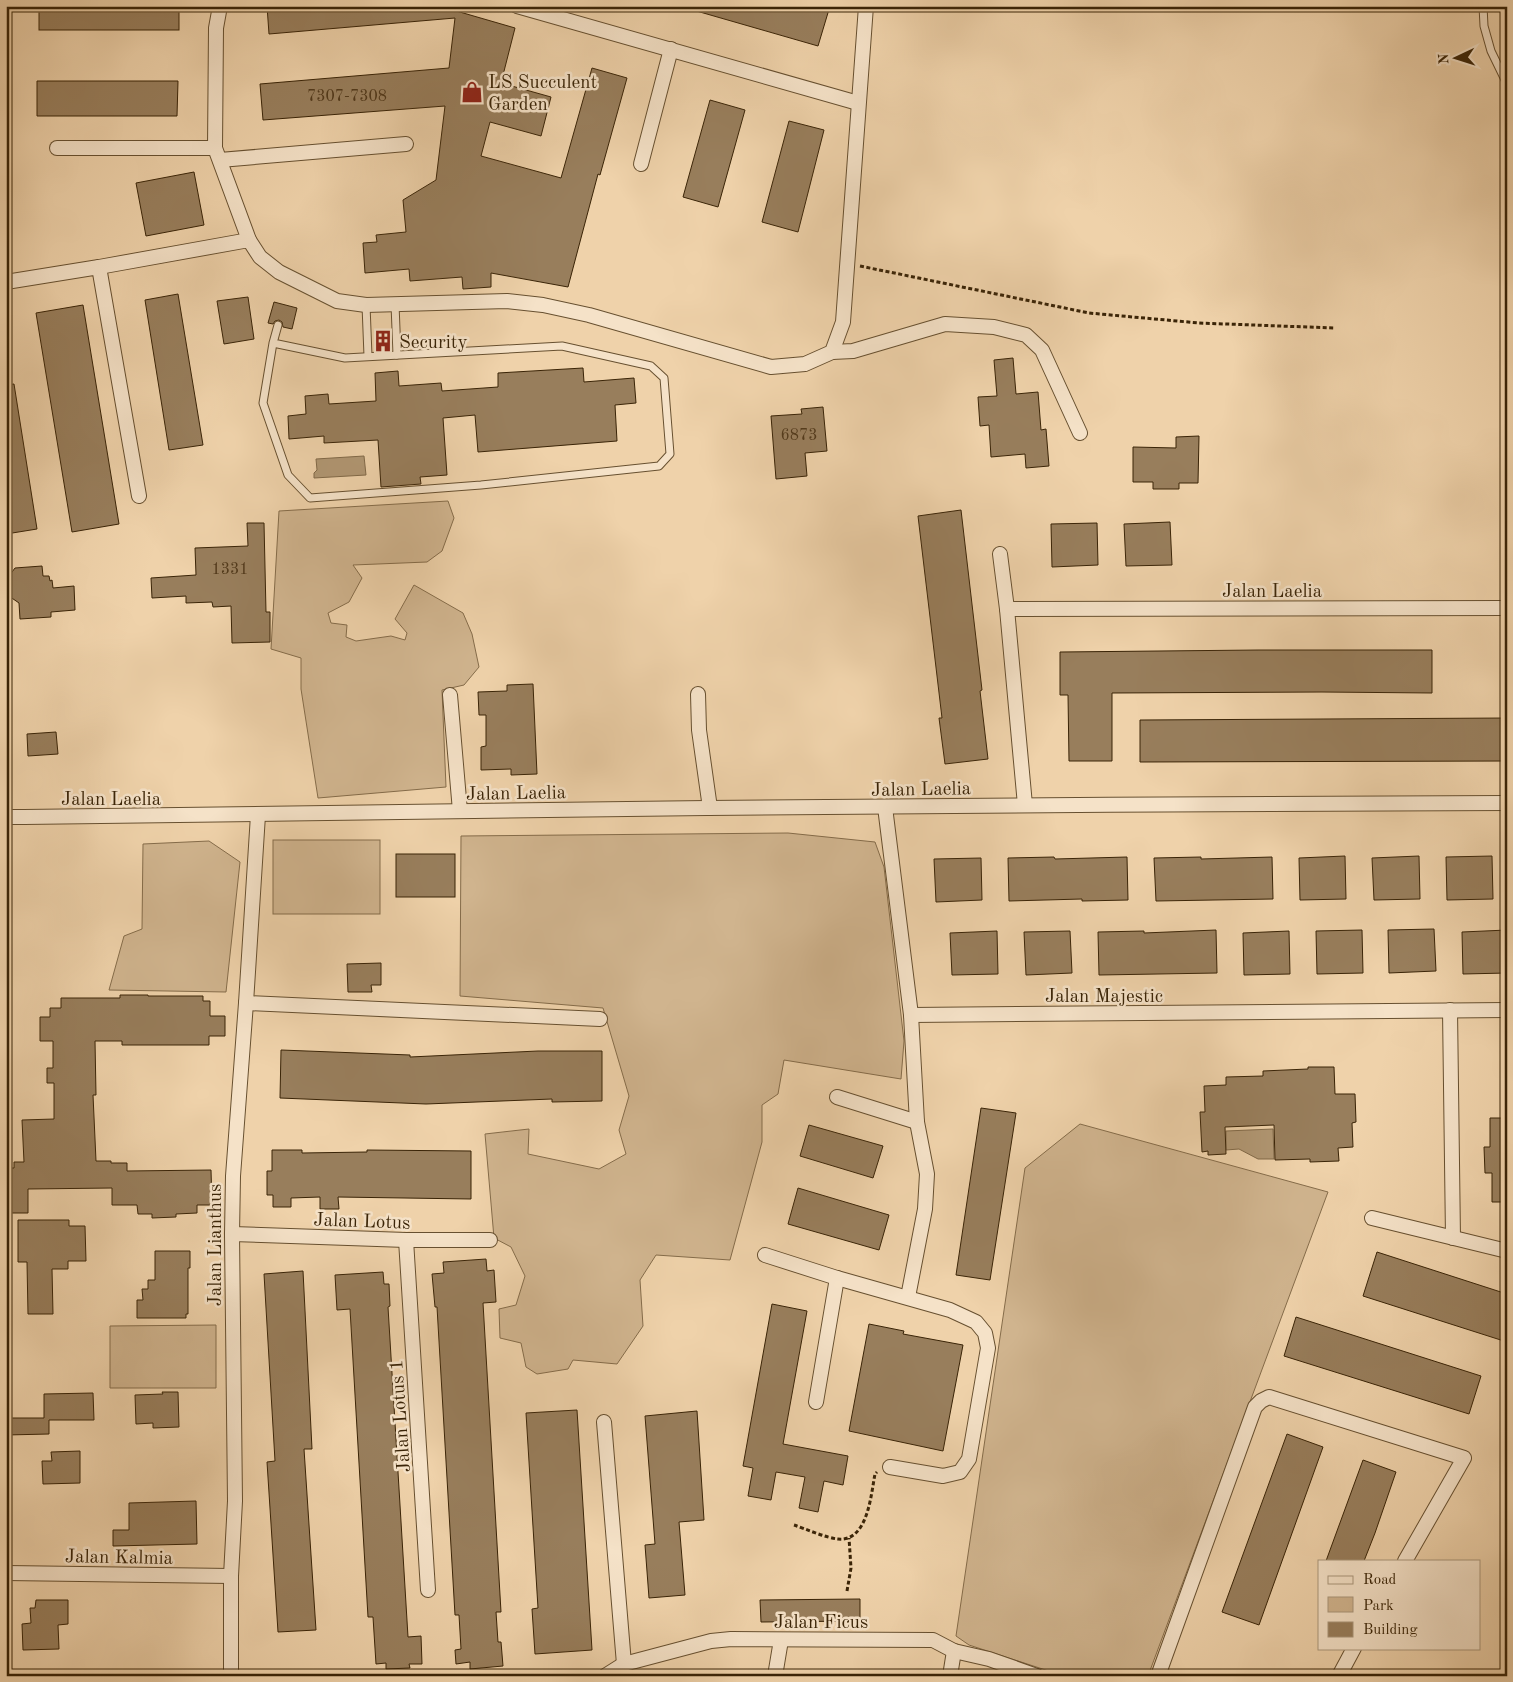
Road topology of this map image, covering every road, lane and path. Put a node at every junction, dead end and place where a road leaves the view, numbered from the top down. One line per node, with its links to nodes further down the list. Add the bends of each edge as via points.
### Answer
1 (220, 6): 10 (street, via 216,28)
2 (517, 6): 5 (street)
3 (866, 6): 7 (street)
4 (1483, 6): 6 (lane, via 1484,26 1491,51)
5 (671, 49): 7 (street); 11 (street)
6 (1507, 84)
7 (858, 103): 13 (street)
8 (406, 144): 10 (street)
9 (57, 148): 10 (street)
10 (218, 154): 12 (street)
11 (641, 164)
12 (249, 240): 14 (street); 17 (street, via 260,257 279,272 337,301)
13 (847, 263): 19 (path, via 1090,313 1199,323); 21 (street, via 843,322)
14 (99, 267): 15 (street); 25 (street)
15 (6, 282)
16 (395, 304): 17 (street); 21 (street, via 507,301 543,305 772,367 805,364); 22 (lane)
17 (366, 305): 23 (lane)
18 (278, 325): 20 (lane)
19 (1334, 328)
20 (273, 343): 22 (lane, via 263,403 288,475 310,498 481,485 659,466 670,454 664,378 651,366 562,346); 23 (lane, via 345,358)
21 (832, 352): 24 (street, via 853,351 945,324 994,326 1026,335 1042,350)
22 (397, 355): 23 (lane)
23 (368, 356)
24 (1080, 434)
25 (139, 496)
26 (1000, 554): 28 (street)
27 (1507, 608): 28 (street, Jalan Laelia)
28 (1008, 610): 32 (street)
29 (698, 694): 33 (street, via 699,730)
30 (450, 695): 35 (street)
31 (1507, 803): 32 (street, Jalan Laelia)
32 (1026, 805): 34 (street, Jalan Laelia)
33 (710, 808): 34 (street, Jalan Laelia); 35 (street, Jalan Laelia)
34 (885, 808): 41 (street)
35 (460, 811): 36 (street, Jalan Laelia)
36 (258, 815): 37 (street, Jalan Laelia); 38 (street, Jalan Lianthus)
37 (6, 817)
38 (246, 1003): 42 (street); 46 (street, Jalan Lianthus, via 233,1176)
39 (1450, 1010): 40 (street, Jalan Majestic); 41 (street, Jalan Majestic); 47 (street)
40 (1507, 1010)
41 (911, 1015): 44 (street)
42 (600, 1019)
43 (837, 1097): 44 (street)
44 (918, 1122): 53 (street, via 927,1174 925,1209)
45 (1372, 1218): 47 (street)
46 (232, 1234): 48 (street, Jalan Lotus); 61 (street, Jalan Lianthus, via 235,1501)
47 (1453, 1238): 50 (street)
48 (406, 1240): 49 (street, Jalan Lotus); 62 (street, Jalan Lotus 1)
49 (490, 1240)
50 (1507, 1251)
51 (766, 1255): 52 (street)
52 (837, 1278): 53 (street); 54 (street)
53 (908, 1297): 56 (street, via 976,1322 985,1333 988,1348 969,1459 960,1472 943,1476)
54 (816, 1402)
55 (604, 1422): 67 (street)
56 (890, 1467): 58 (path, via 881,1467 875,1474 868,1514)
57 (794, 1525): 58 (path, via 839,1539)
58 (849, 1538): 63 (path, via 851,1568)
59 (1406, 1560): 73 (street, via 1464,1458 1269,1397 1255,1407)
60 (6, 1573): 61 (street, Jalan Kalmia)
61 (231, 1576): 68 (street, Jalan Lianthus)
62 (428, 1590)
63 (847, 1591)
64 (781, 1640): 65 (street, Jalan Ficus, via 933,1640); 67 (street, Jalan Ficus, via 711,1641); 70 (street)
65 (954, 1650): 71 (street); 72 (street, Jalan Ficus)
66 (1353, 1650): 74 (street)
67 (624, 1664): 69 (street, Jalan Ficus)
68 (233, 1674)
69 (605, 1676)
70 (775, 1676)
71 (950, 1676)
72 (1037, 1676)
73 (1158, 1676)
74 (1338, 1676)

